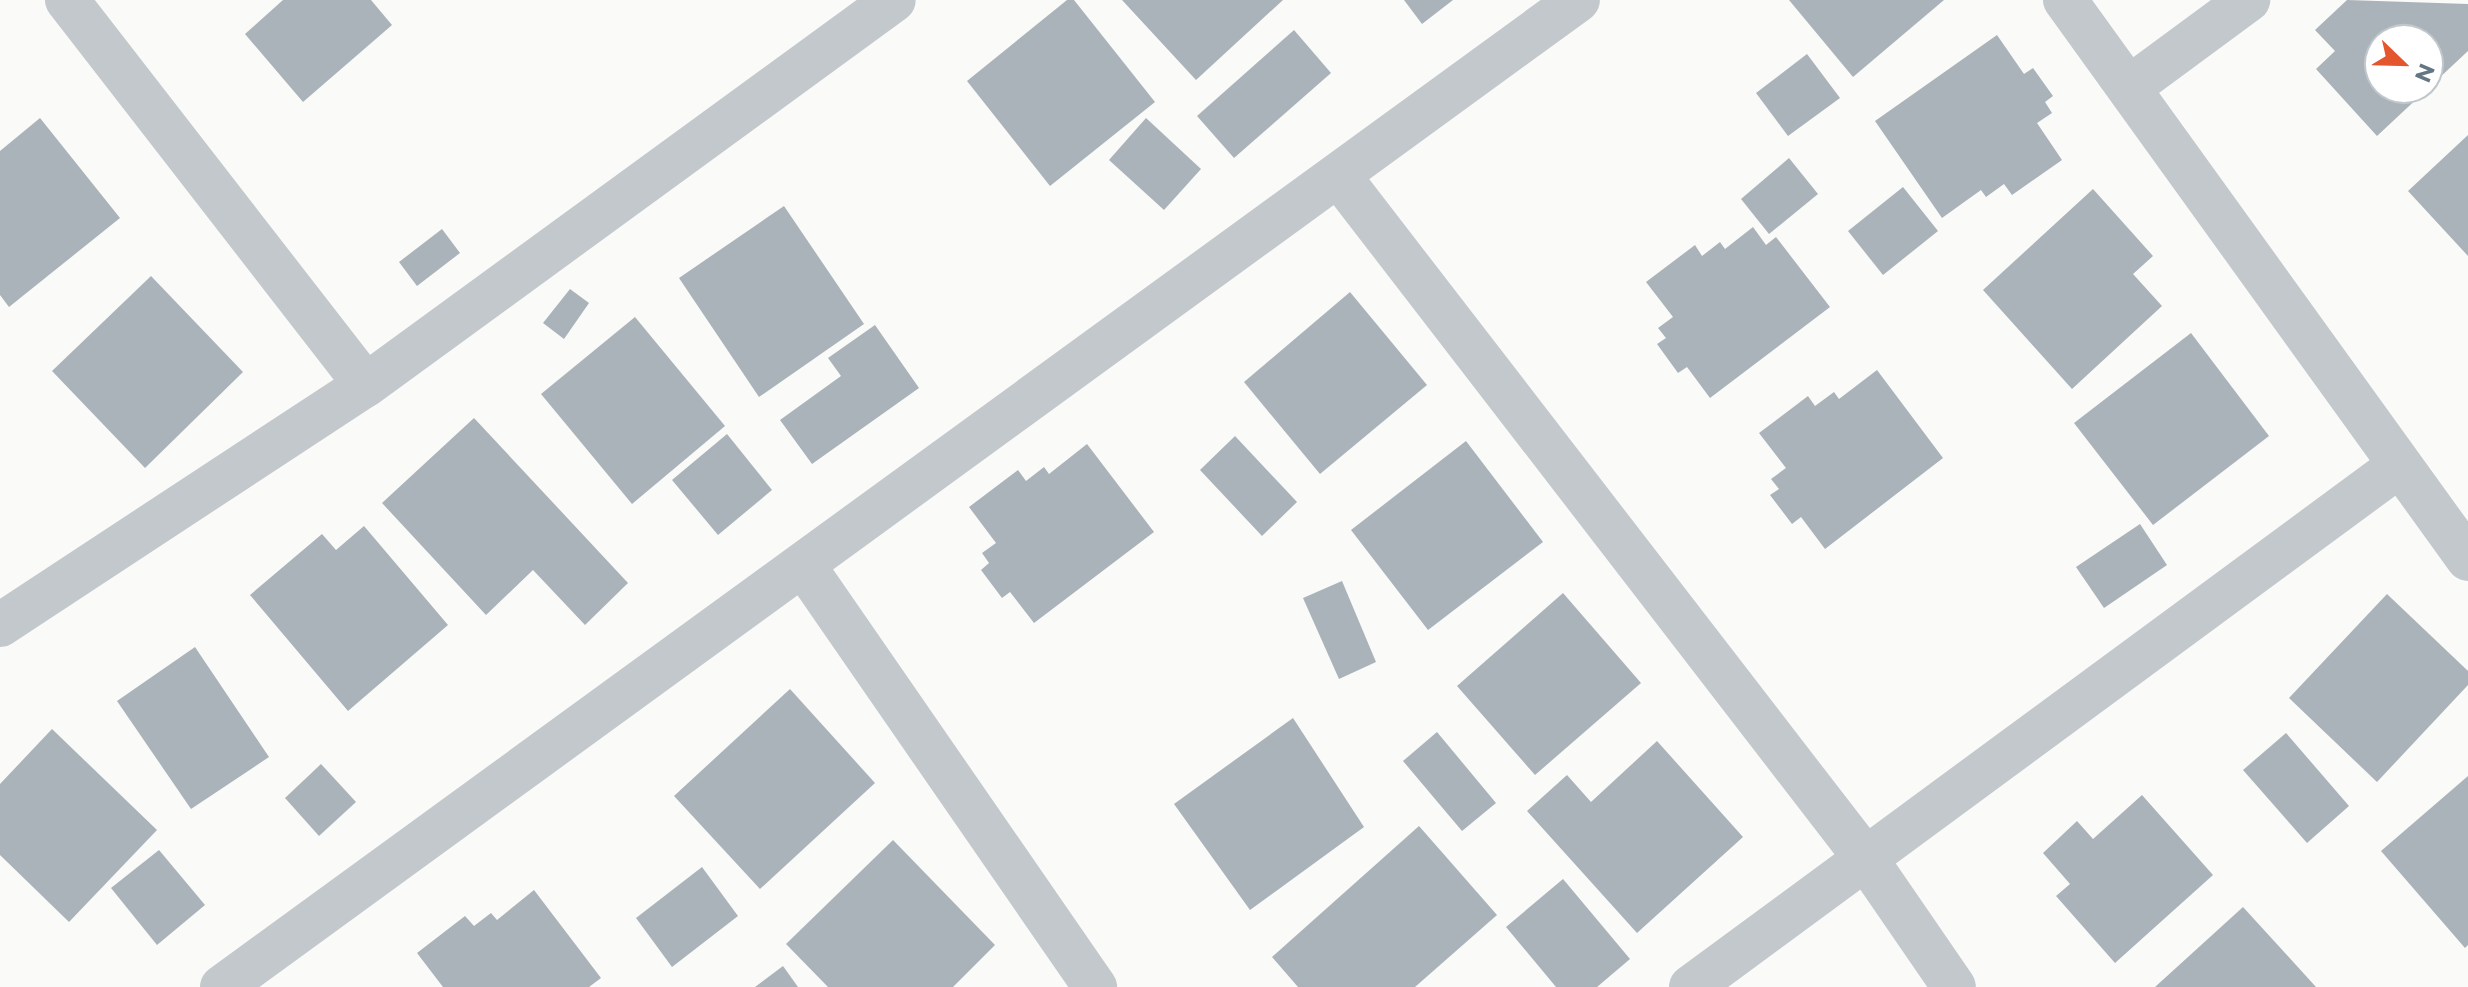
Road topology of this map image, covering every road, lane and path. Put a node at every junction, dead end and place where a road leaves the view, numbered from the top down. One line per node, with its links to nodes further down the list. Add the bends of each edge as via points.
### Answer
1 (67, 0): 8 (street)
2 (894, 0): 8 (street)
3 (1578, 0): 7 (street)
4 (2065, 0): 6 (street)
5 (2248, 0): 6 (street)
6 (2130, 87): 9 (street)
7 (1339, 176): 11 (street); 13 (street)
8 (366, 385): 12 (street)
9 (2400, 465): 10 (street); 13 (street)
10 (2468, 559)
11 (804, 566): 14 (street); 15 (street)
12 (0, 625)
13 (1866, 859): 16 (street); 17 (street)
14 (225, 986)
15 (1095, 987)
16 (1691, 987)
17 (1954, 987)

